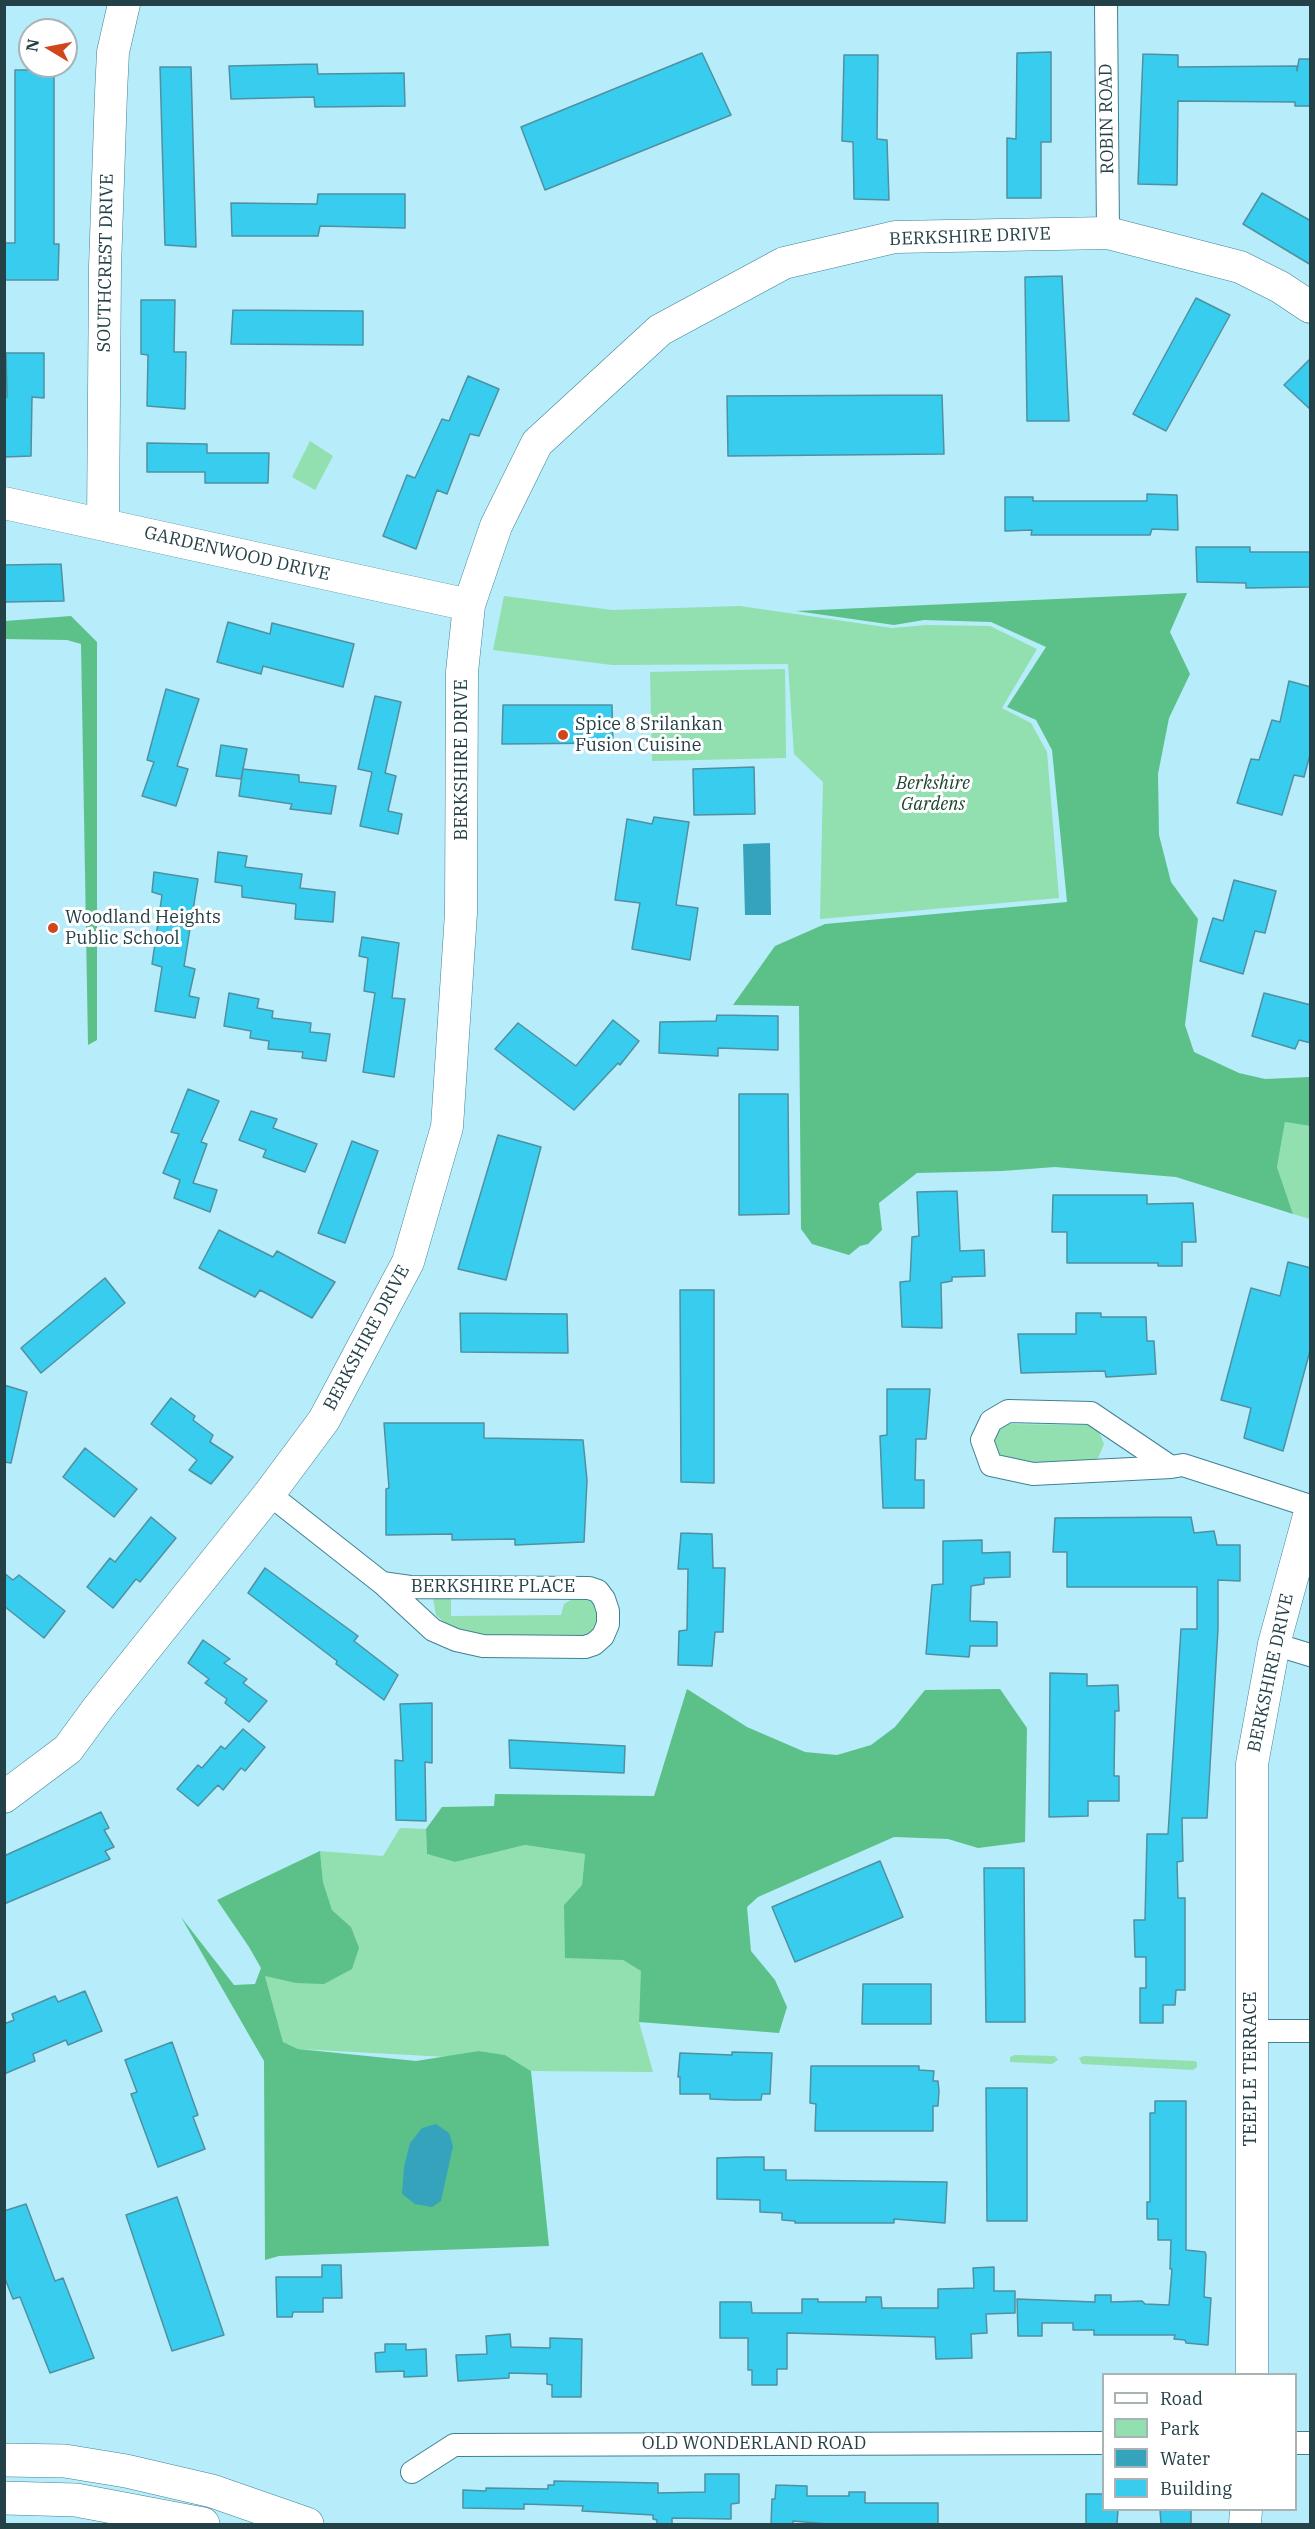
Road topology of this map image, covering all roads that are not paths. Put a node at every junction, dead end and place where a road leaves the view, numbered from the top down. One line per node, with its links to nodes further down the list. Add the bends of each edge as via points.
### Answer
1 (124, 4): 6 (street, SOUTHCREST DRIVE, via 113,52 111,93)
2 (1106, 4): 3 (street, ROBIN ROAD)
3 (1108, 233): 4 (street, BERKSHIRE DRIVE, via 1240,267); 7 (street, BERKSHIRE DRIVE, via 895,237 784,263 660,330 537,443 496,526)
4 (1311, 307)
5 (4, 504): 6 (street, GARDENWOOD DRIVE)
6 (103, 523): 7 (street, GARDENWOOD DRIVE)
7 (469, 605): 9 (street, BERKSHIRE DRIVE, via 462,672 461,913 447,1127 408,1262 324,1420)
8 (1172, 1467): 8 (street, via 1033,1474 991,1465 982,1440 991,1421 1008,1411 1091,1413); 10 (street, via 1183,1466)
9 (269, 1494): 12 (street, BERKSHIRE PLACE); 16 (street, BERKSHIRE DRIVE, via 68,1749)
10 (1311, 1506)
11 (1311, 1512): 13 (street, BERKSHIRE DRIVE)
12 (382, 1583): 12 (street, BERKSHIRE PLACE, via 434,1630 473,1645 585,1647 603,1636 609,1624 604,1599 598,1591 588,1588 410,1587)
13 (1274, 1644): 14 (street); 15 (street, BERKSHIRE DRIVE)
14 (1311, 1654)
15 (1252, 1764): 17 (street, TEEPLE TERRACE)
16 (4, 1797)
17 (1251, 2031): 18 (street); 19 (street, TEEPLE TERRACE)
18 (1311, 2031)
19 (1252, 2373)
20 (1102, 2444): 22 (street, OLD WONDERLAND ROAD, via 454,2445)
21 (4, 2460): 25 (main road, via 65,2461 126,2471 213,2492)
22 (412, 2472)
23 (4, 2498): 24 (main road, via 76,2500)
24 (203, 2524)
25 (307, 2524)

